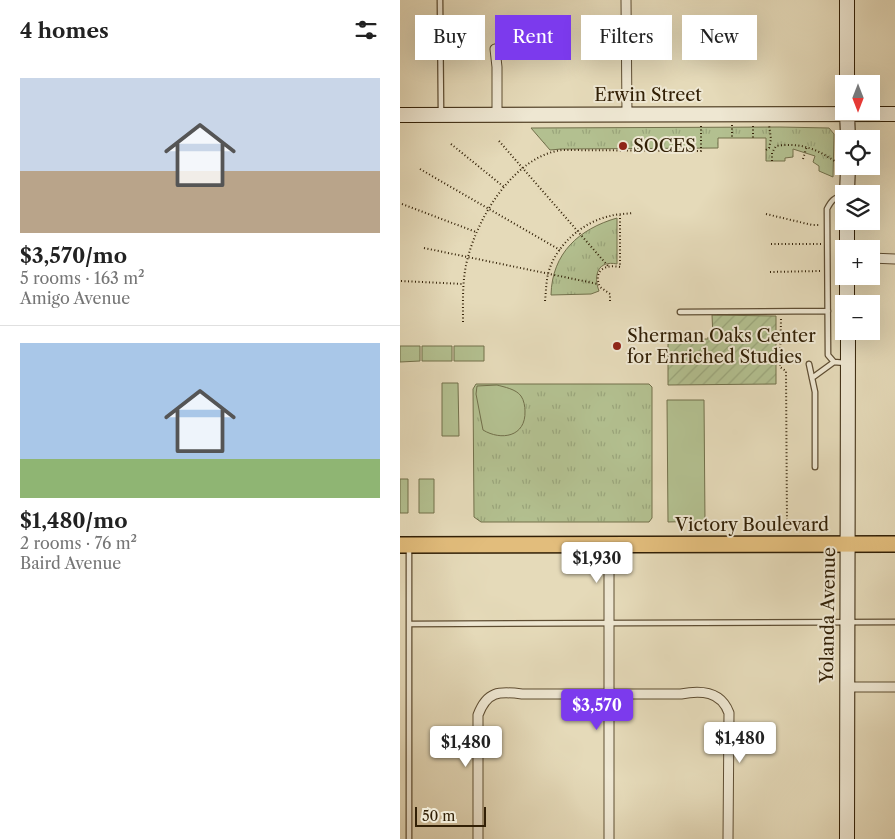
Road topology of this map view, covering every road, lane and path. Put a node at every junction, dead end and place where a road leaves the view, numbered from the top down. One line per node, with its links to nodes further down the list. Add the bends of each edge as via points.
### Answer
1 (440, 0): 12 (lane)
2 (626, 0): 8 (street)
3 (847, 0): 5 (street)
4 (496, 60): 7 (street)
5 (847, 75)
6 (835, 113): 8 (street, Erwin Street)
7 (496, 114): 8 (street, Erwin Street); 12 (street, Erwin Street)
8 (626, 114)
9 (880, 114): 10 (street, Erwin Street)
10 (895, 114)
11 (400, 115): 12 (street, Erwin Street)
12 (442, 115)
13 (700, 124): 26 (path, via 701,151 562,150 542,155)
14 (732, 125): 17 (path)
15 (753, 125): 18 (path)
16 (769, 125): 22 (path, via 771,139)
17 (732, 138)
18 (753, 138)
19 (499, 140): 26 (path)
20 (451, 144): 28 (path)
21 (807, 146): 23 (path); 24 (path); 25 (path, via 776,146)
22 (766, 150)
23 (803, 159)
24 (835, 160)
25 (772, 161)
26 (523, 168): 28 (path); 36 (path)
27 (420, 169): 31 (path)
28 (504, 187): 31 (path)
29 (835, 198): 35 (lane, via 827,209)
30 (402, 204): 37 (path)
31 (488, 208): 37 (path); 41 (path)
32 (633, 213): 34 (path)
33 (766, 214): 35 (path, via 812,225)
34 (620, 215): 36 (path, via 593,221); 45 (path, via 620,267)
35 (828, 225): 39 (lane)
36 (579, 231): 41 (path); 45 (path)
37 (476, 232): 42 (path)
38 (770, 244): 39 (path)
39 (828, 244): 46 (lane)
40 (424, 248): 42 (path)
41 (560, 250): 48 (path)
42 (467, 258): 48 (path); 50 (path)
43 (880, 258): 44 (street)
44 (895, 259)
45 (608, 266): 51 (path, via 600,270)
46 (828, 271): 47 (path); 55 (lane)
47 (770, 272)
48 (548, 274): 51 (path); 52 (path)
49 (401, 280): 50 (path)
50 (463, 284): 57 (path)
51 (598, 284): 53 (path, via 610,294)
52 (544, 301)
53 (610, 301)
54 (781, 311): 55 (lane); 56 (lane); 63 (path, via 780,367 786,371 787,391)
55 (828, 311): 59 (lane, via 828,355)
56 (680, 312)
57 (463, 322)
58 (846, 340): 59 (street, Yolanda Avenue)
59 (841, 362): 61 (lane); 65 (street, Yolanda Avenue)
60 (809, 364): 61 (lane)
61 (812, 378): 62 (lane, via 815,392)
62 (815, 467)
63 (787, 524)
64 (609, 544): 65 (main road, Victory Boulevard); 67 (main road, Victory Boulevard); 70 (street)
65 (848, 544): 66 (main road, Victory Boulevard); 68 (street, Yolanda Avenue)
66 (895, 544)
67 (404, 545): 71 (lane)
68 (847, 622): 69 (lane); 70 (lane); 72 (street, Yolanda Avenue)
69 (895, 622)
70 (609, 623): 71 (lane); 74 (street)
71 (410, 624): 75 (lane)
72 (846, 687): 73 (street); 79 (street, Yolanda Avenue)
73 (895, 687)
74 (609, 694): 76 (street, via 503,692 483,702 478,715); 77 (street); 78 (street, via 705,692 713,694 726,706)
75 (409, 839)
76 (478, 839)
77 (609, 839)
78 (728, 839)
79 (847, 839)

